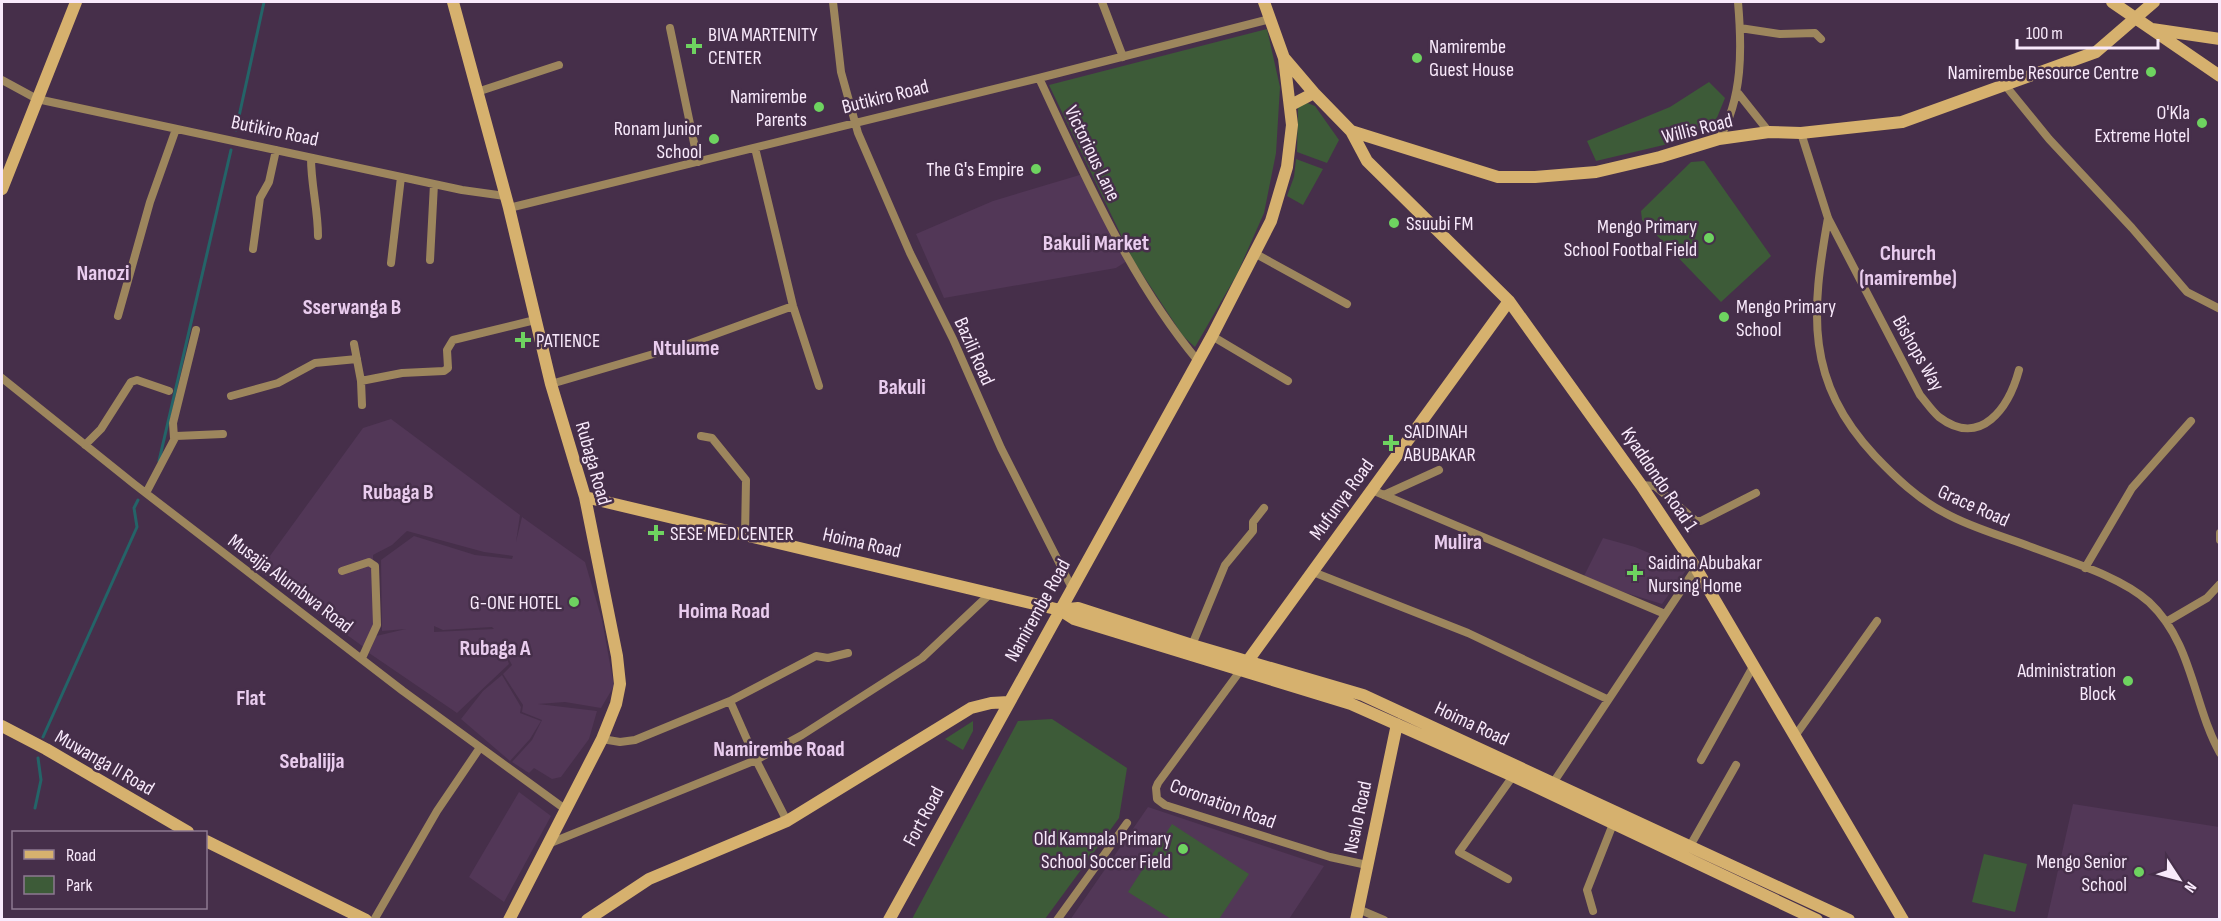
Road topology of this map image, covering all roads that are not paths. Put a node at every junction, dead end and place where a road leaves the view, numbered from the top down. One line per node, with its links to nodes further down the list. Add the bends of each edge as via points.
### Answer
1 (76, 2): 26 (main road)
2 (453, 2): 23 (main road, Rubaga Road)
3 (833, 2): 28 (street, Bazili Road, via 841,72)
4 (1102, 2): 16 (street)
5 (1264, 2): 9 (main road)
6 (1738, 2): 12 (street)
7 (2112, 2): 10 (main road)
8 (2154, 2): 10 (main road, Willis Road)
9 (1270, 19): 16 (street, Butikiro Road); 17 (main road)
10 (2135, 19): 13 (main road); 22 (main road, Willis Road, via 2096,52)
11 (670, 28): 37 (street)
12 (1740, 28): 14 (street, via 1780,34 1815,33); 25 (street)
13 (2149, 29): 15 (main road); 19 (main road)
14 (1821, 39)
15 (2220, 39)
16 (1123, 57): 20 (street, Butikiro Road)
17 (1284, 58): 24 (main road, Willis Road); 27 (main road, Namirembe Road)
18 (559, 65): 23 (street)
19 (2220, 76)
20 (1039, 78): 28 (street, Butikiro Road); 58 (street, Victorious Lane, via 1133,268 1168,324)
21 (2, 80): 26 (street, Butikiro Road)
22 (2005, 85): 32 (main road, Willis Road, via 1902,122); 51 (street, via 2187,292)
23 (477, 92): 41 (main road, Rubaga Road)
24 (1314, 93): 27 (main road); 30 (main road, Willis Road)
25 (1738, 93): 31 (street); 33 (street)
26 (37, 99): 29 (street, Butikiro Road); 40 (main road)
27 (1291, 105): 45 (main road, Namirembe Road, via 1291,144 1282,190)
28 (856, 123): 34 (street, Butikiro Road); 89 (street, Bazili Road, via 910,253)
29 (176, 129): 35 (street, Butikiro Road); 52 (street, via 150,202)
30 (1351, 131): 33 (main road, Willis Road, via 1498,177 1596,172); 48 (main road, Kyaddondo Road 1, via 1367,161)
31 (1769, 132): 32 (main road, Willis Road); 33 (main road, Willis Road)
32 (1801, 133): 42 (street, Bishops Way)
33 (1719, 139)
34 (755, 148): 37 (street, Butikiro Road); 50 (street)
35 (276, 150): 36 (street, Butikiro Road); 44 (street, via 269,182 260,198)
36 (311, 158): 38 (street, Butikiro Road); 43 (street)
37 (698, 162): 41 (street, Butikiro Road)
38 (401, 177): 39 (street, Butikiro Road); 47 (street)
39 (434, 184): 41 (street, Butikiro Road); 46 (street)
40 (2, 189)
41 (507, 202): 53 (main road, Rubaga Road)
42 (1828, 218): 59 (street, Bishops Way, via 1920,395 1937,415 1966,428 1979,427 2004,406); 85 (street, Grace Road, via 1820,269 1818,344 1830,391 1855,434 1911,490 1947,514)
43 (318, 236)
44 (253, 249)
45 (1256, 254): 49 (street); 55 (main road, Namirembe Road)
46 (430, 260)
47 (391, 263)
48 (1509, 301): 74 (main road, Kyaddondo Road 1); 75 (main road, Mufunya Road)
49 (1347, 304)
50 (793, 306): 63 (street, via 691,344); 64 (street)
51 (2220, 309)
52 (118, 316)
53 (535, 320): 61 (street, via 453,340 447,350 448,368 444,371 402,373); 63 (main road, Rubaga Road)
54 (196, 330): 71 (street, via 173,423)
55 (1212, 336): 58 (main road, Namirembe Road); 62 (street)
56 (354, 344): 57 (street)
57 (357, 358): 61 (street); 66 (street, via 315,363 278,383)
58 (1198, 361): 89 (main road, Namirembe Road)
59 (2019, 370)
60 (2, 378): 72 (street, Musajja Alumbwa Road)
61 (361, 381): 67 (street)
62 (1288, 381)
63 (551, 384): 79 (main road, Rubaga Road)
64 (819, 386)
65 (169, 391): 72 (street, via 137,380 131,382)
66 (231, 396)
67 (362, 405)
68 (2191, 421): 85 (street, via 2132,488)
69 (223, 434): 71 (street)
70 (701, 436): 82 (street, via 712,438 746,480)
71 (174, 438): 76 (street)
72 (85, 445): 76 (street, Musajja Alumbwa Road)
73 (1439, 470): 78 (street)
74 (1641, 485): 77 (street, via 1655,486 1696,521); 84 (main road, Kyaddondo Road 1)
75 (1372, 490): 78 (street); 87 (main road, Mufunya Road)
76 (146, 493): 97 (street, Musajja Alumbwa Road)
77 (1756, 493)
78 (1384, 495): 92 (street)
79 (585, 497): 82 (main road, Hoima Road); 108 (main road, Rubaga Road, via 620,684)
80 (1264, 508): 95 (street, via 1253,522 1253,531 1225,565)
81 (2220, 532): 83 (street)
82 (745, 536): 90 (main road, Hoima Road)
83 (2220, 540)
84 (1696, 568): 92 (street); 99 (main road, Kyaddondo Road 1)
85 (2085, 568): 94 (street, Grace Road, via 2130,588)
86 (342, 571): 97 (street, via 369,562 375,566 377,625)
87 (1313, 572): 98 (main road, Mufunya Road); 100 (street, via 1468,633)
88 (2220, 584): 94 (street, via 2207,598)
89 (1072, 588): 91 (main road, Namirembe Road)
90 (992, 592): 91 (main road, Hoima Road); 111 (street, via 922,658)
91 (1060, 610): 95 (main road, Hoima Road, via 1078,608); 98 (main road, Hoima Road, via 1074,619); 102 (main road, Namirembe Road)
92 (1665, 614): 100 (street)
93 (1877, 621): 107 (street)
94 (2166, 622): 110 (street, Grace Road, via 2190,669)
95 (1192, 645): 98 (main road, Hoima Road)
96 (848, 653): 101 (street, via 828,658 816,656)
97 (362, 658): 109 (street, Musajja Alumbwa Road)
98 (1244, 665): 104 (main road, Hoima Road); 115 (main road, Hoima Road, via 1363,695); 124 (street, Coronation Road, via 1158,783 1157,799 1300,848)
99 (1754, 665): 107 (main road, Kyaddondo Road 1); 112 (street)
100 (1606, 699): 115 (street)
101 (730, 701): 108 (street, via 635,740); 111 (street)
102 (1009, 702): 103 (main road); 106 (main road, Fort Road)
103 (991, 703): 106 (main road); 117 (main road, via 971,708)
104 (1397, 723): 114 (main road, Hoima Road); 124 (main road, Nsalo Road)
105 (2, 726): 120 (main road, Muwanga II Road)
106 (992, 732): 133 (main road, Fort Road)
107 (1795, 736): 137 (main road, Kyaddondo Road 1)
108 (602, 739): 116 (main road, Rubaga Road)
109 (480, 749): 116 (street, Musajja Alumbwa Road); 130 (street, via 437,811)
110 (2220, 753)
111 (756, 760): 117 (street); 122 (street)
112 (1701, 760)
113 (1736, 765): 123 (street)
114 (1513, 776): 119 (main road, Hoima Road); 125 (street, via 1459,852)
115 (1553, 783): 123 (main road, Hoima Road)
116 (565, 809): 122 (main road, Rubaga Road)
117 (787, 821): 132 (main road, via 649,879)
118 (1127, 823): 134 (street)
119 (1613, 824): 126 (street, via 1587,890); 128 (main road, Hoima Road)
120 (186, 831)
121 (207, 841): 129 (main road)
122 (547, 844): 131 (main road, Rubaga Road)
123 (1690, 846): 136 (main road, Hoima Road)
124 (1367, 865): 127 (main road, Nsalo Road)
125 (1508, 879)
126 (1593, 911)
127 (1357, 914): 135 (street)
128 (1812, 918)
129 (366, 920)
130 (374, 920)
131 (509, 920)
132 (587, 920)
133 (889, 920)
134 (1057, 920)
135 (1384, 920)
136 (1850, 920)
137 (1903, 920)

